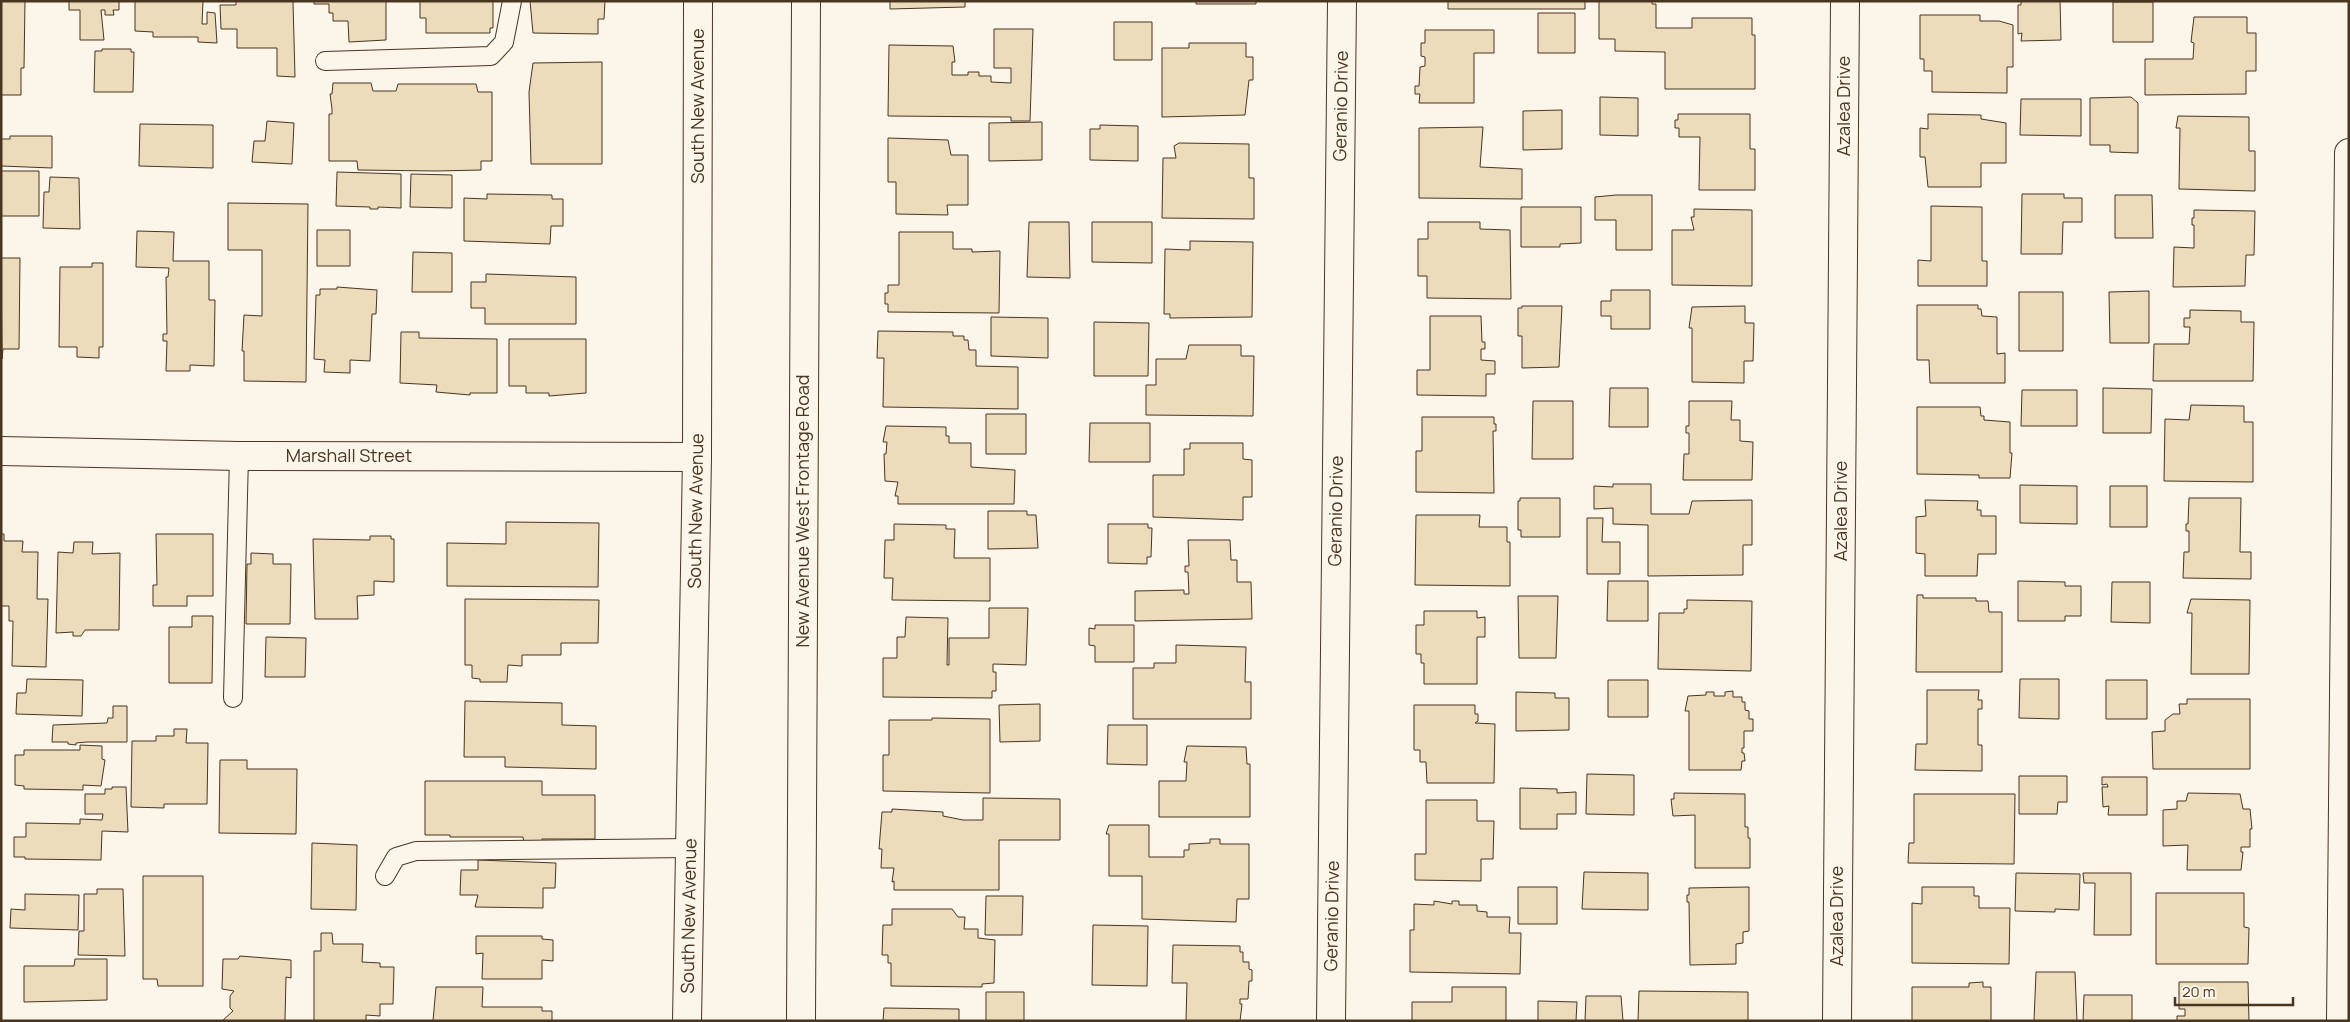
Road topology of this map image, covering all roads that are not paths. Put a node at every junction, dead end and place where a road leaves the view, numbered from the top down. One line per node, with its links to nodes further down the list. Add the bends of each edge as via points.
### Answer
1 (512, 1): 6 (lane, via 504,42 491,56)
2 (698, 1): 10 (street, South New Avenue)
3 (806, 1): 15 (street, New Avenue West Frontage Road)
4 (1342, 1): 16 (street, Geranio Drive)
5 (1845, 1): 17 (street, Azalea Drive)
6 (325, 61)
7 (2349, 153): 18 (street)
8 (1, 452): 9 (street, Marshall Street)
9 (239, 456): 10 (street, Marshall Street); 11 (lane)
10 (697, 457): 12 (street, South New Avenue)
11 (233, 698)
12 (690, 848): 13 (lane, via 416,851 396,857); 14 (street, South New Avenue)
13 (385, 876)
14 (687, 1021)
15 (801, 1021)
16 (1331, 1021)
17 (1836, 1021)
18 (2341, 1021)

